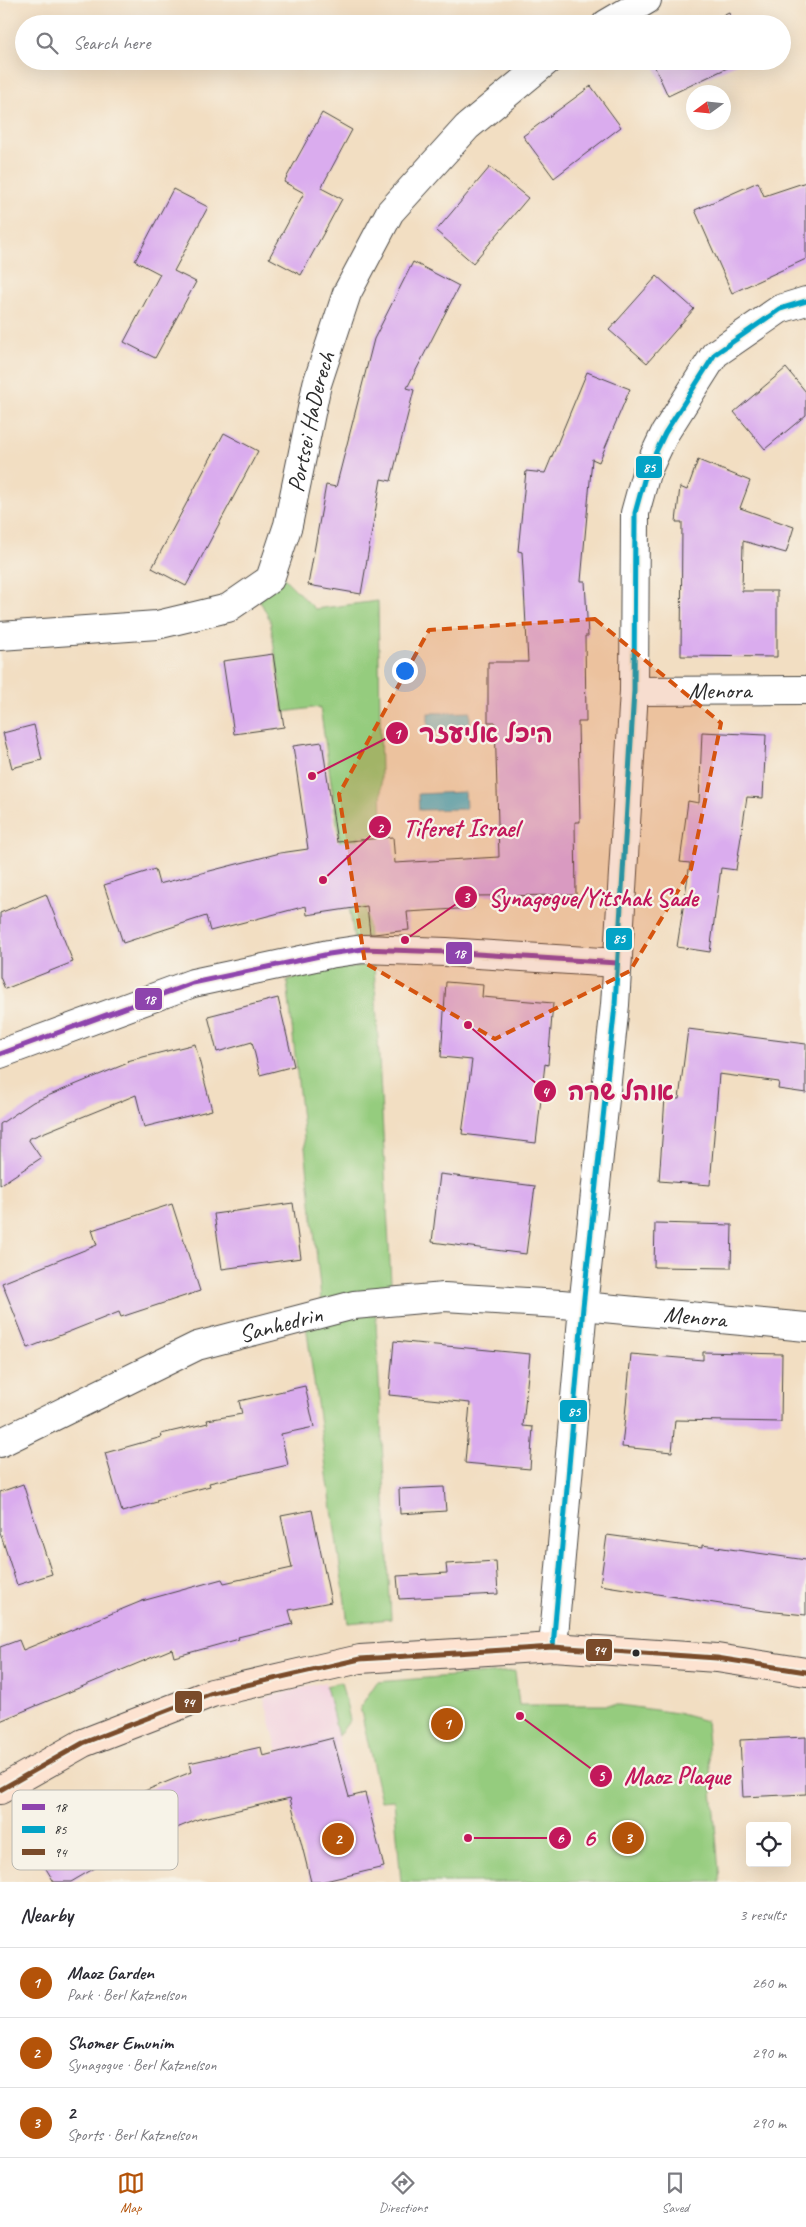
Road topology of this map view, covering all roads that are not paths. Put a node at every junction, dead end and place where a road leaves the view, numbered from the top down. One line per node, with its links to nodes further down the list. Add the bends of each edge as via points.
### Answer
1 (647, 0): 2 (street)
2 (621, 15)
3 (536, 70): 5 (street, Portsei HaDerech, via 467,127 390,212 347,293 317,384 288,525 270,579 228,608 157,625)
4 (806, 301): 7 (street, via 780,309 715,354 665,433 646,473 635,513)
5 (0, 636)
6 (806, 690): 7 (street, Menora)
7 (634, 691): 8 (street)
8 (617, 963): 9 (street, via 363,949 329,954 193,982); 10 (street)
9 (0, 1054)
10 (583, 1307): 11 (street, Menora); 12 (street, Sanhedrin, via 444,1297 336,1308 198,1346); 13 (street)
11 (806, 1327)
12 (0, 1443)
13 (553, 1647): 14 (street, via 716,1658); 15 (street, via 360,1659 212,1693 83,1743)
14 (806, 1672)
15 (0, 1790)

